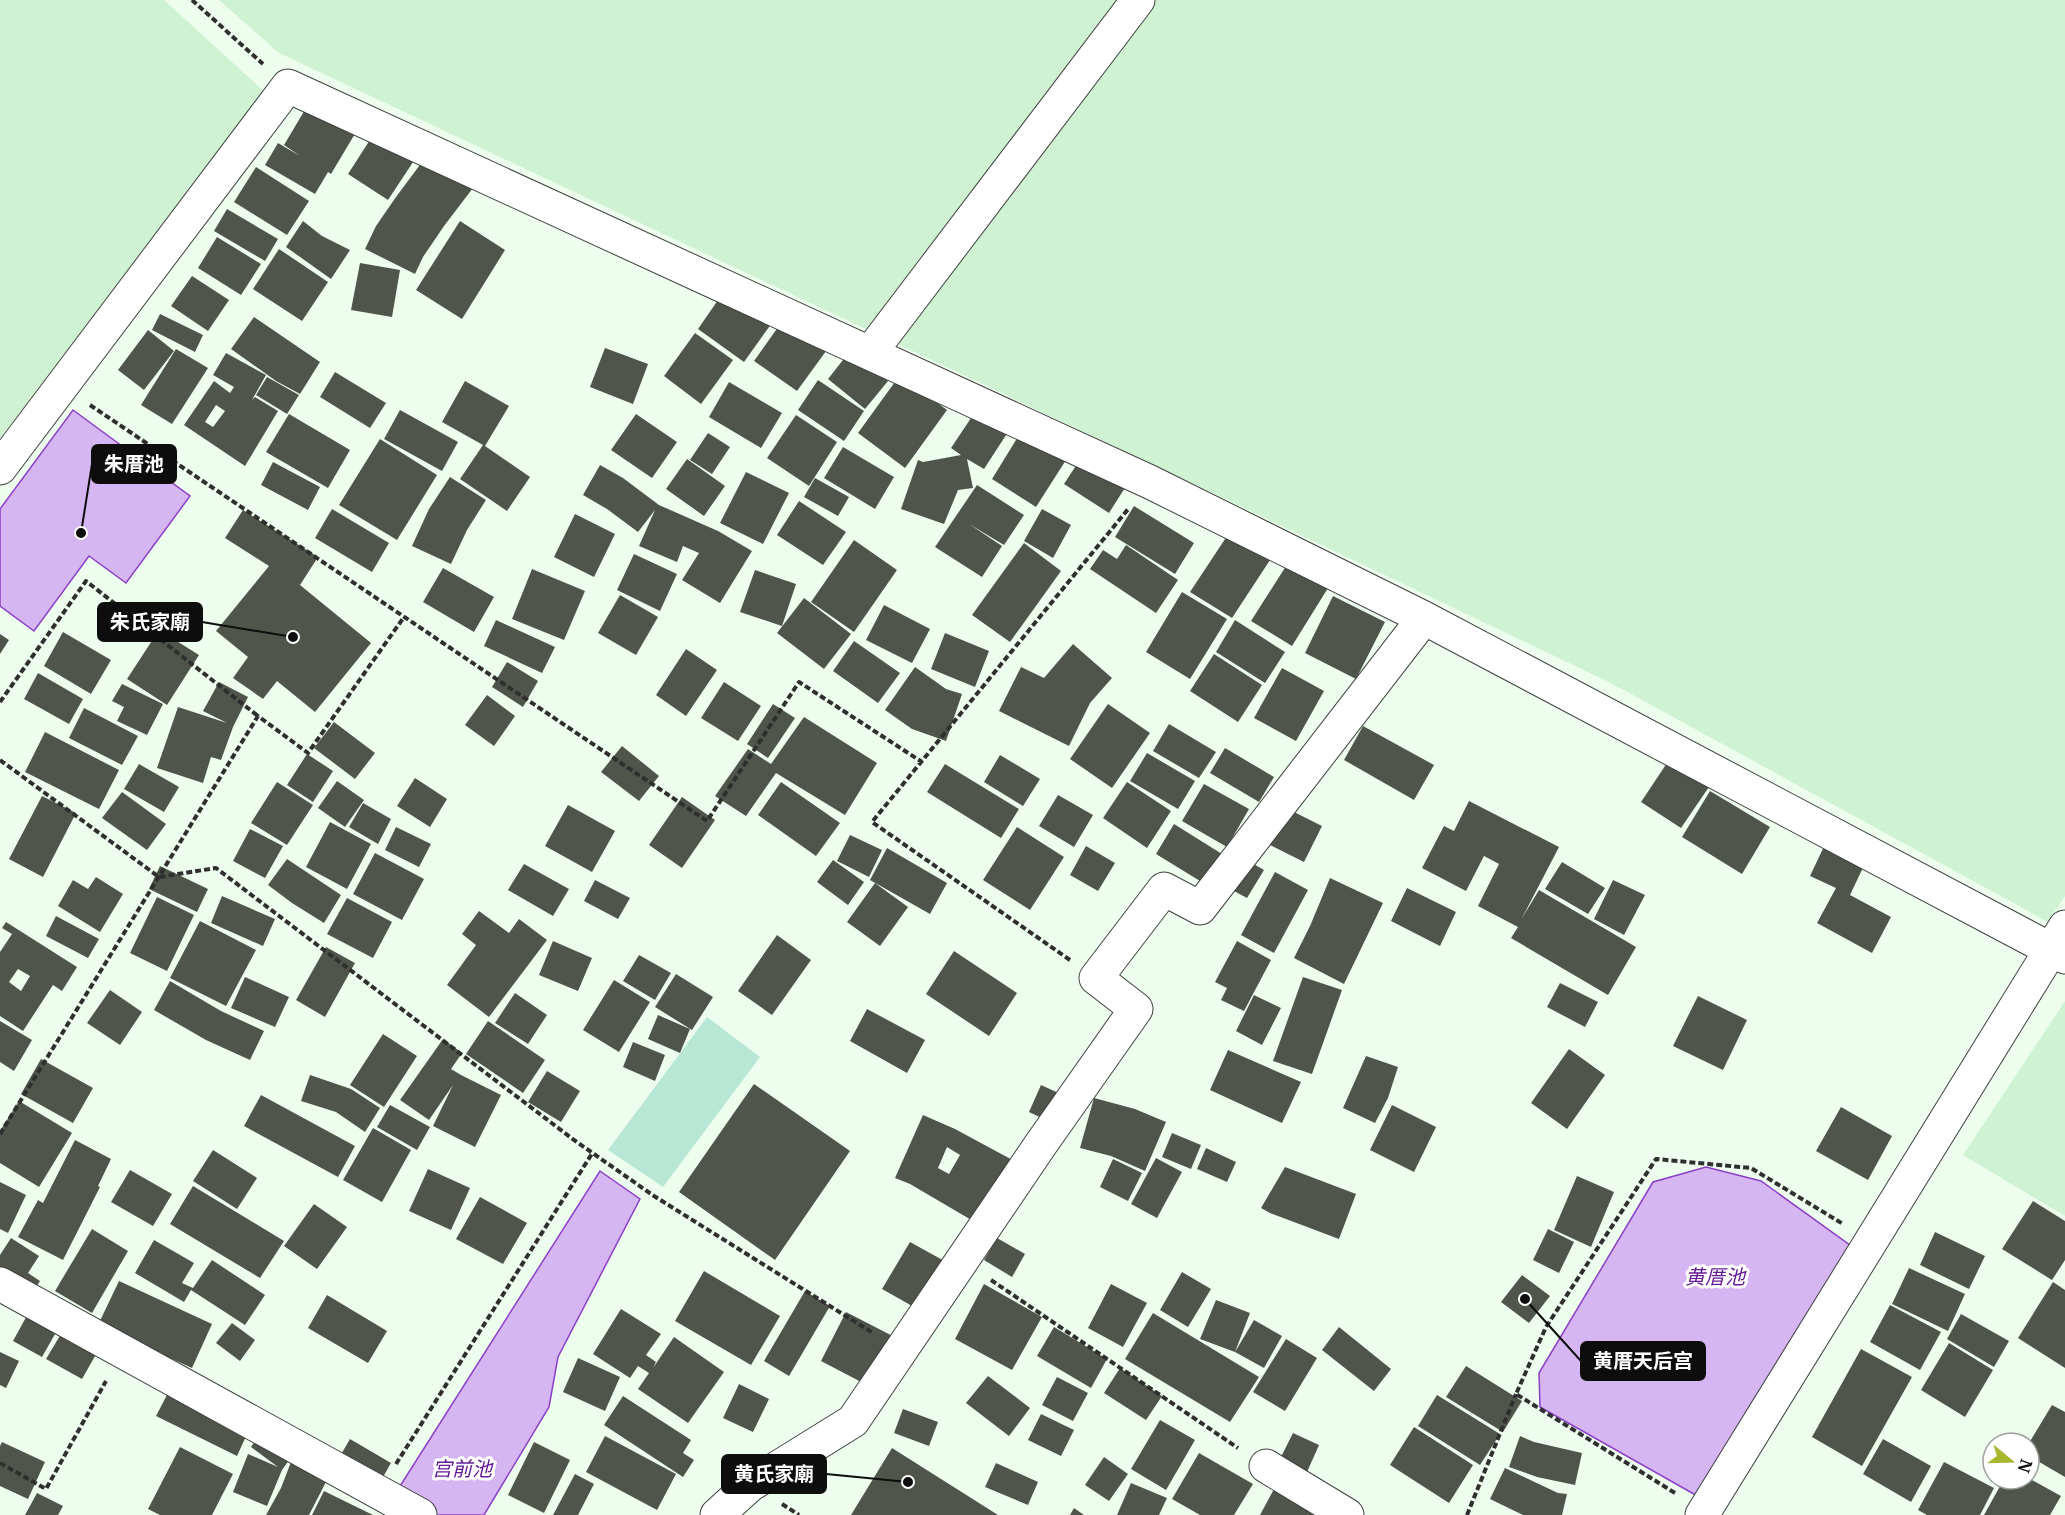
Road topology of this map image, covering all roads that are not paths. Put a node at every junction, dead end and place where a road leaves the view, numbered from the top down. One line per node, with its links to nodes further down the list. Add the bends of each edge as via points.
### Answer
1 (1137, 0): 2 (street)
2 (870, 353): 3 (street, via 288,86); 4 (street, via 1150,482)
3 (0, 468)
4 (1424, 618): 5 (street); 10 (street, via 1200,908 1164,889 1096,978 1136,1009 853,1421 750,1485)
5 (2060, 945): 8 (street)
6 (0, 1284): 9 (street)
7 (1266, 1467): 11 (street)
8 (1703, 1513)
9 (420, 1515)
10 (717, 1515)
11 (1347, 1515)

